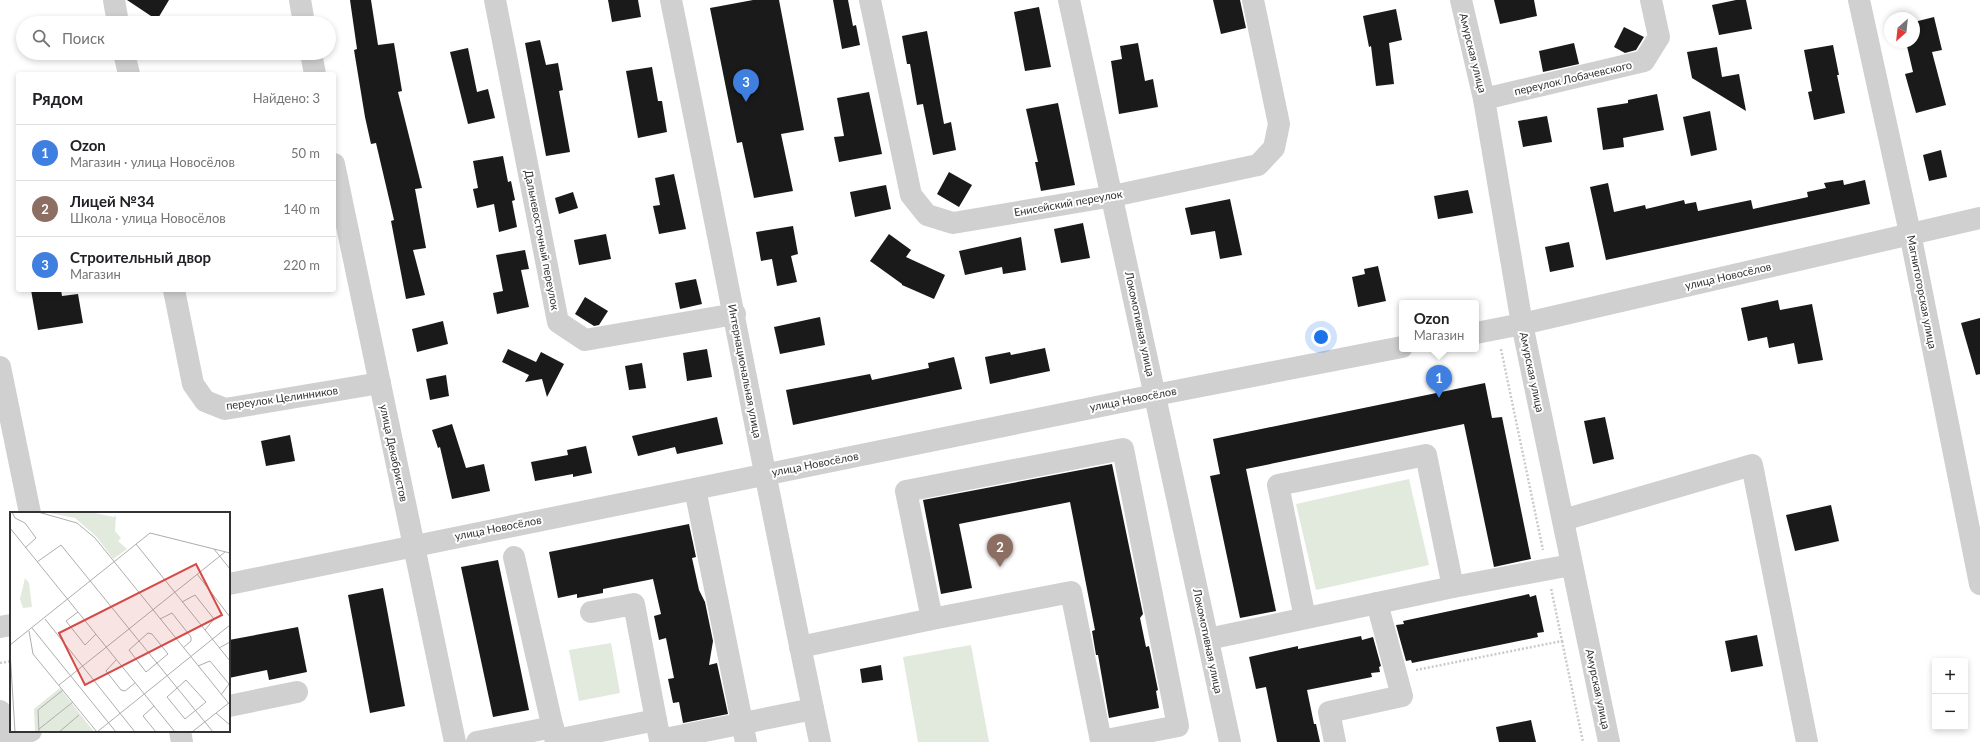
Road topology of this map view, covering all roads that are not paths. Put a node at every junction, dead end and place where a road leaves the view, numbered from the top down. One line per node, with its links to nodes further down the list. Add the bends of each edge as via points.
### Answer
1 (114, 0): 11 (street)
2 (300, 0): 12 (street)
3 (495, 0): 23 (street, Дальневосточный переулок, via 558,322 585,340)
4 (671, 0): 23 (street, Интернациональная улица)
5 (870, 0): 19 (street, Енисейский переулок, via 910,195 927,215 953,223)
6 (1069, 0): 19 (street, Локомотивная улица)
7 (1253, 0): 19 (street, Енисейский переулок, via 1279,124 1274,148 1258,165)
8 (1461, 0): 17 (street, Амурская улица)
9 (1652, 0): 17 (street, переулок Лобачевского, via 1659,37 1644,61)
10 (1859, 0): 21 (street, Магнитогорская улица)
11 (117, 16)
12 (303, 16)
13 (126, 60): 15 (street)
14 (312, 60): 16 (street)
15 (129, 72)
16 (315, 72)
17 (1484, 98): 24 (street, Амурская улица)
18 (336, 174): 28 (street, улица Декабристов)
19 (1113, 196): 29 (street, Локомотивная улица)
20 (1980, 218): 21 (street, улица Новосёлов)
21 (1910, 233): 24 (street, улица Новосёлов); 38 (street, Магнитогорская улица)
22 (174, 292): 28 (street, переулок Целинников, via 193,384 205,401 225,409)
23 (735, 314): 30 (street, Интернациональная улица)
24 (1522, 324): 25 (street, улица Новосёлов); 33 (street, Амурская улица)
25 (1486, 331)
26 (1399, 348): 29 (street, улица Новосёлов)
27 (0, 367): 32 (street)
28 (380, 383): 34 (street, улица Декабристов)
29 (1155, 395): 30 (street, улица Новосёлов); 46 (street, Локомотивная улица)
30 (764, 474): 31 (street, улица Новосёлов); 47 (street, Интернациональная улица)
31 (695, 489): 34 (street, улица Новосёлов); 54 (street)
32 (30, 512)
33 (1563, 520): 36 (street, Амурская улица); 64 (street, via 1752,465)
34 (414, 545): 37 (street, улица Новосёлов); 58 (street, улица Декабристов)
35 (514, 557): 56 (street)
36 (1571, 566): 39 (street); 63 (street, Амурская улица)
37 (230, 584)
38 (1980, 584)
39 (1453, 587): 40 (street); 42 (street, via 1426,455 1278,485)
40 (1376, 603): 42 (street); 62 (street, via 1402,696 1329,712)
41 (590, 612): 55 (street, via 634,604)
42 (1305, 618): 46 (street)
43 (932, 619): 43 (street, via 1071,592 1101,742 1178,726 1123,449 906,491); 47 (street)
44 (10, 625): 45 (street)
45 (0, 627)
46 (1208, 639): 61 (street, Локомотивная улица)
47 (800, 647): 50 (street, Интернациональная улица)
48 (298, 692): 49 (street)
49 (230, 706)
50 (813, 709): 54 (street); 60 (street, Интернациональная улица)
51 (0, 711): 52 (street)
52 (10, 727)
53 (180, 732): 57 (street)
54 (744, 733): 55 (street)
55 (659, 734): 56 (street)
56 (555, 736): 59 (street)
57 (182, 742)
58 (455, 742)
59 (477, 742)
60 (820, 742)
61 (1230, 742)
62 (1334, 742)
63 (1609, 742)
64 (1807, 742)

